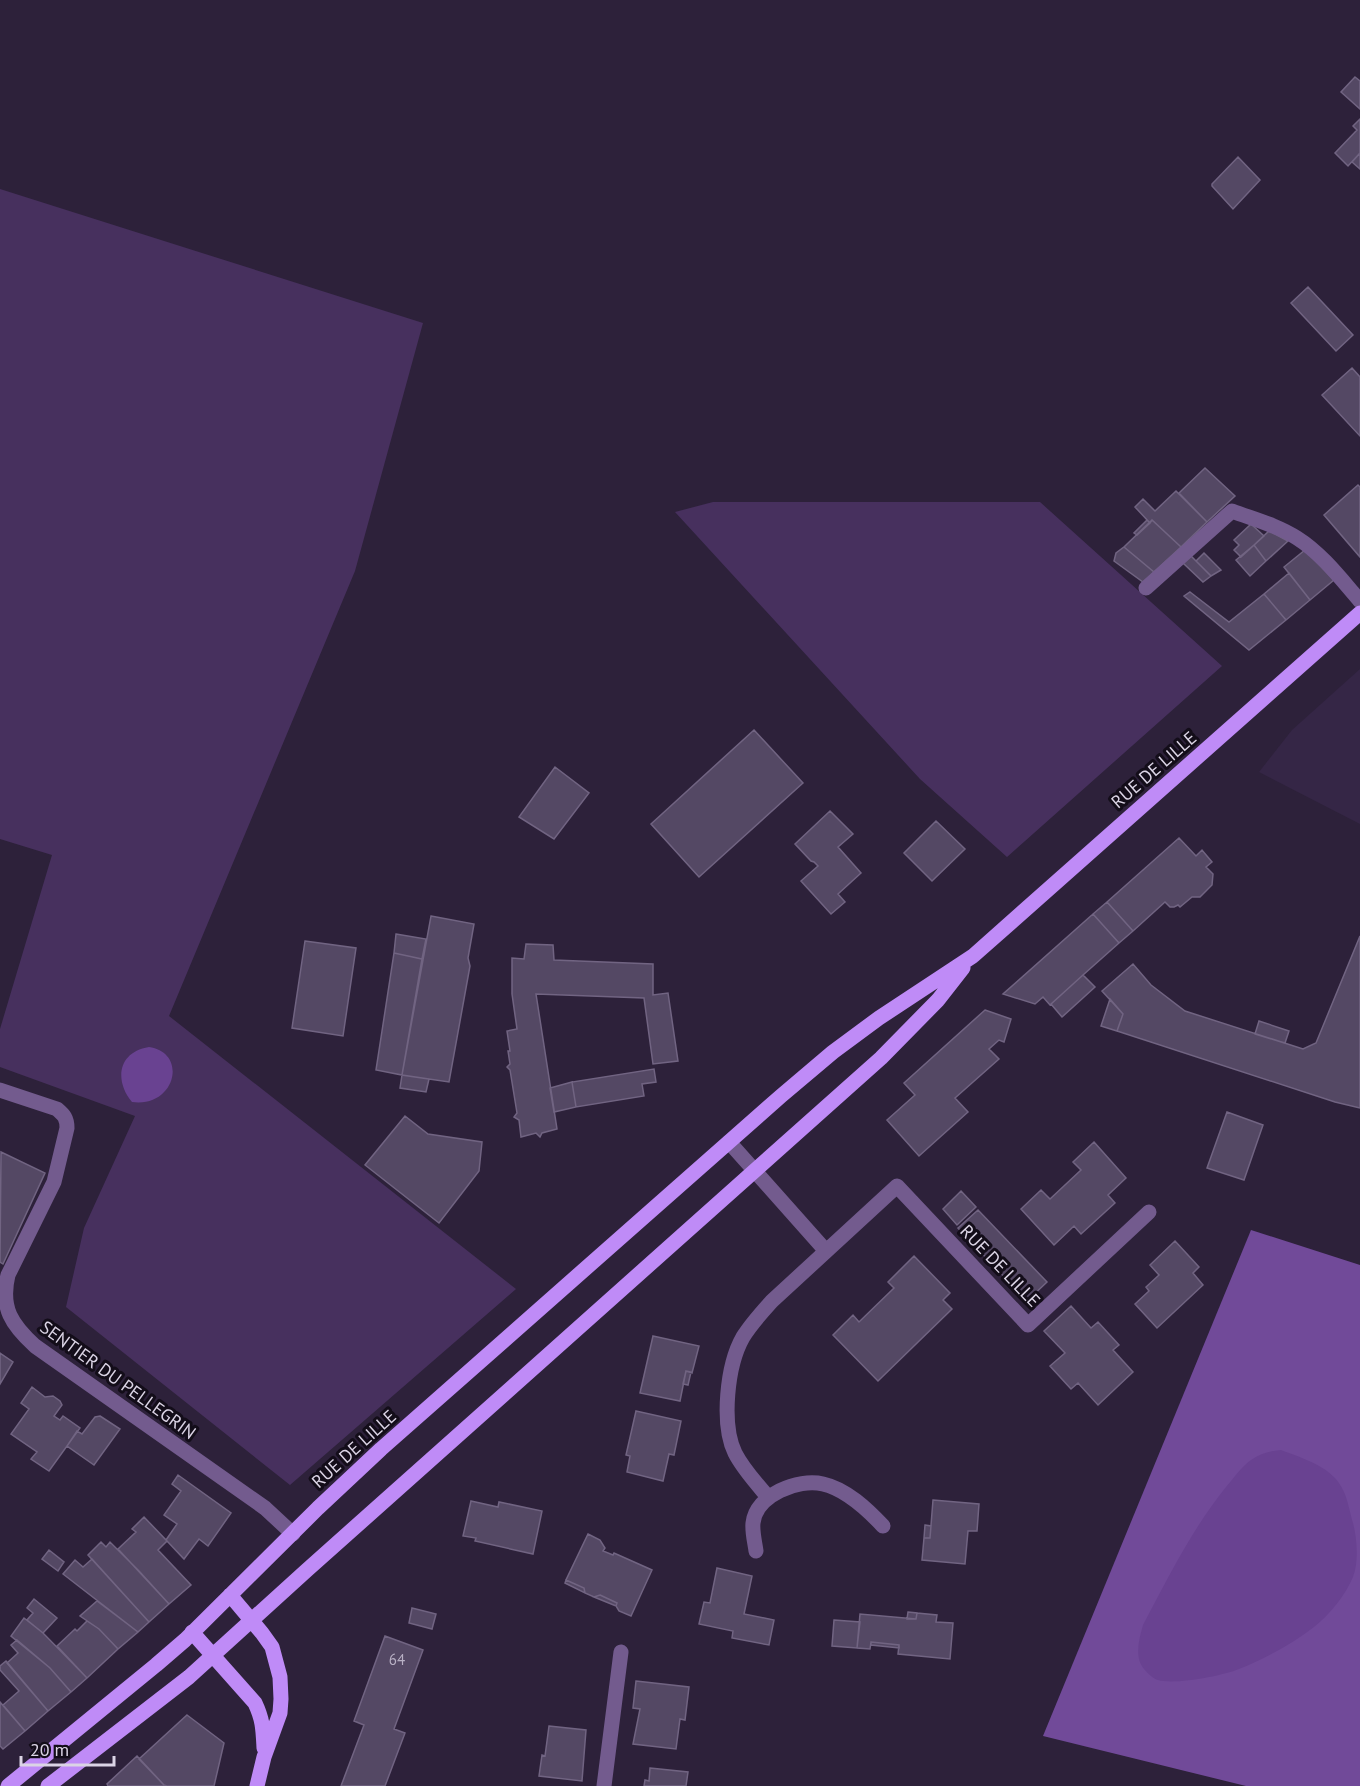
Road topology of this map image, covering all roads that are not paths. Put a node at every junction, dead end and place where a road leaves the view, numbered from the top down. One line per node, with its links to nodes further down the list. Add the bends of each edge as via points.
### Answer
1 (1146, 588): 2 (street, via 1232,511 1299,539)
2 (1360, 601)
3 (1360, 613): 4 (main road, RUE DE LILLE)
4 (973, 956): 6 (main road, RUE DE LILLE, via 860,1031); 7 (main road, RUE DE LILLE, via 896,1044)
5 (0, 1090): 12 (street, SENTIER DU PELLEGRIN, via 57,1109 67,1120 54,1182 5,1285 5,1305 15,1326 35,1346 265,1508)
6 (729, 1142): 7 (street); 12 (main road, RUE DE LILLE, via 381,1449)
7 (755, 1172): 9 (street); 15 (main road, RUE DE LILLE)
8 (1149, 1212): 9 (street, RUE DE LILLE, via 1028,1325 897,1186)
9 (826, 1251): 10 (street, RUE DE LILLE, via 756,1318 742,1338 730,1379 728,1433 735,1454)
10 (768, 1497): 11 (street, via 790,1486 824,1484 851,1498); 13 (street, via 753,1523)
11 (883, 1526)
12 (292, 1534): 14 (main road, RUE DE LILLE)
13 (756, 1551)
14 (230, 1595): 15 (main road); 16 (main road, RUE DE LILLE)
15 (252, 1621): 18 (main road, RUE DE LILLE); 19 (main road, via 272,1647 281,1686 280,1713)
16 (192, 1632): 18 (main road); 20 (main road, RUE DE LILLE)
17 (621, 1652): 23 (street)
18 (214, 1656): 19 (main road, via 261,1716); 21 (main road, RUE DE LILLE)
19 (264, 1757): 22 (main road)
20 (8, 1786)
21 (48, 1786)
22 (256, 1786)
23 (604, 1786)

